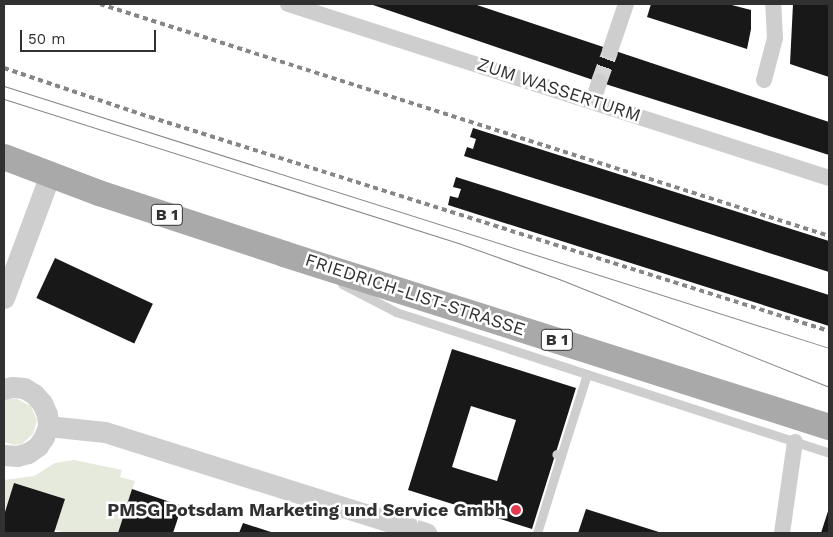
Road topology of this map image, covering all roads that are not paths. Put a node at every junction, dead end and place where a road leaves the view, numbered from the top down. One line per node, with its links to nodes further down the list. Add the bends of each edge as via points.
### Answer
1 (288, 4): 7 (street, ZUM WASSERTURM)
2 (626, 4): 4 (street)
3 (773, 4): 5 (street, via 774,38)
4 (610, 51)
5 (764, 80)
6 (599, 82): 7 (street)
7 (594, 101): 10 (street, ZUM WASSERTURM)
8 (4, 157): 9 (main road, FRIEDRICH-LIST-STRASSE / B 1)
9 (50, 175): 11 (main road, FRIEDRICH-LIST-STRASSE / B 1); 12 (street)
10 (829, 178)
11 (284, 254): 13 (lane, via 396,312); 16 (main road, FRIEDRICH-LIST-STRASSE / B 1)
12 (4, 298)
13 (587, 374): 17 (lane); 21 (lane)
14 (4, 389): 15 (street, via 24,388 34,394 47,414)
15 (48, 426): 19 (street, via 44,437 28,453); 20 (street, via 105,432)
16 (829, 427)
17 (795, 442): 18 (lane); 22 (street)
18 (829, 452)
19 (4, 455)
20 (426, 533)
21 (537, 533)
22 (782, 533)

